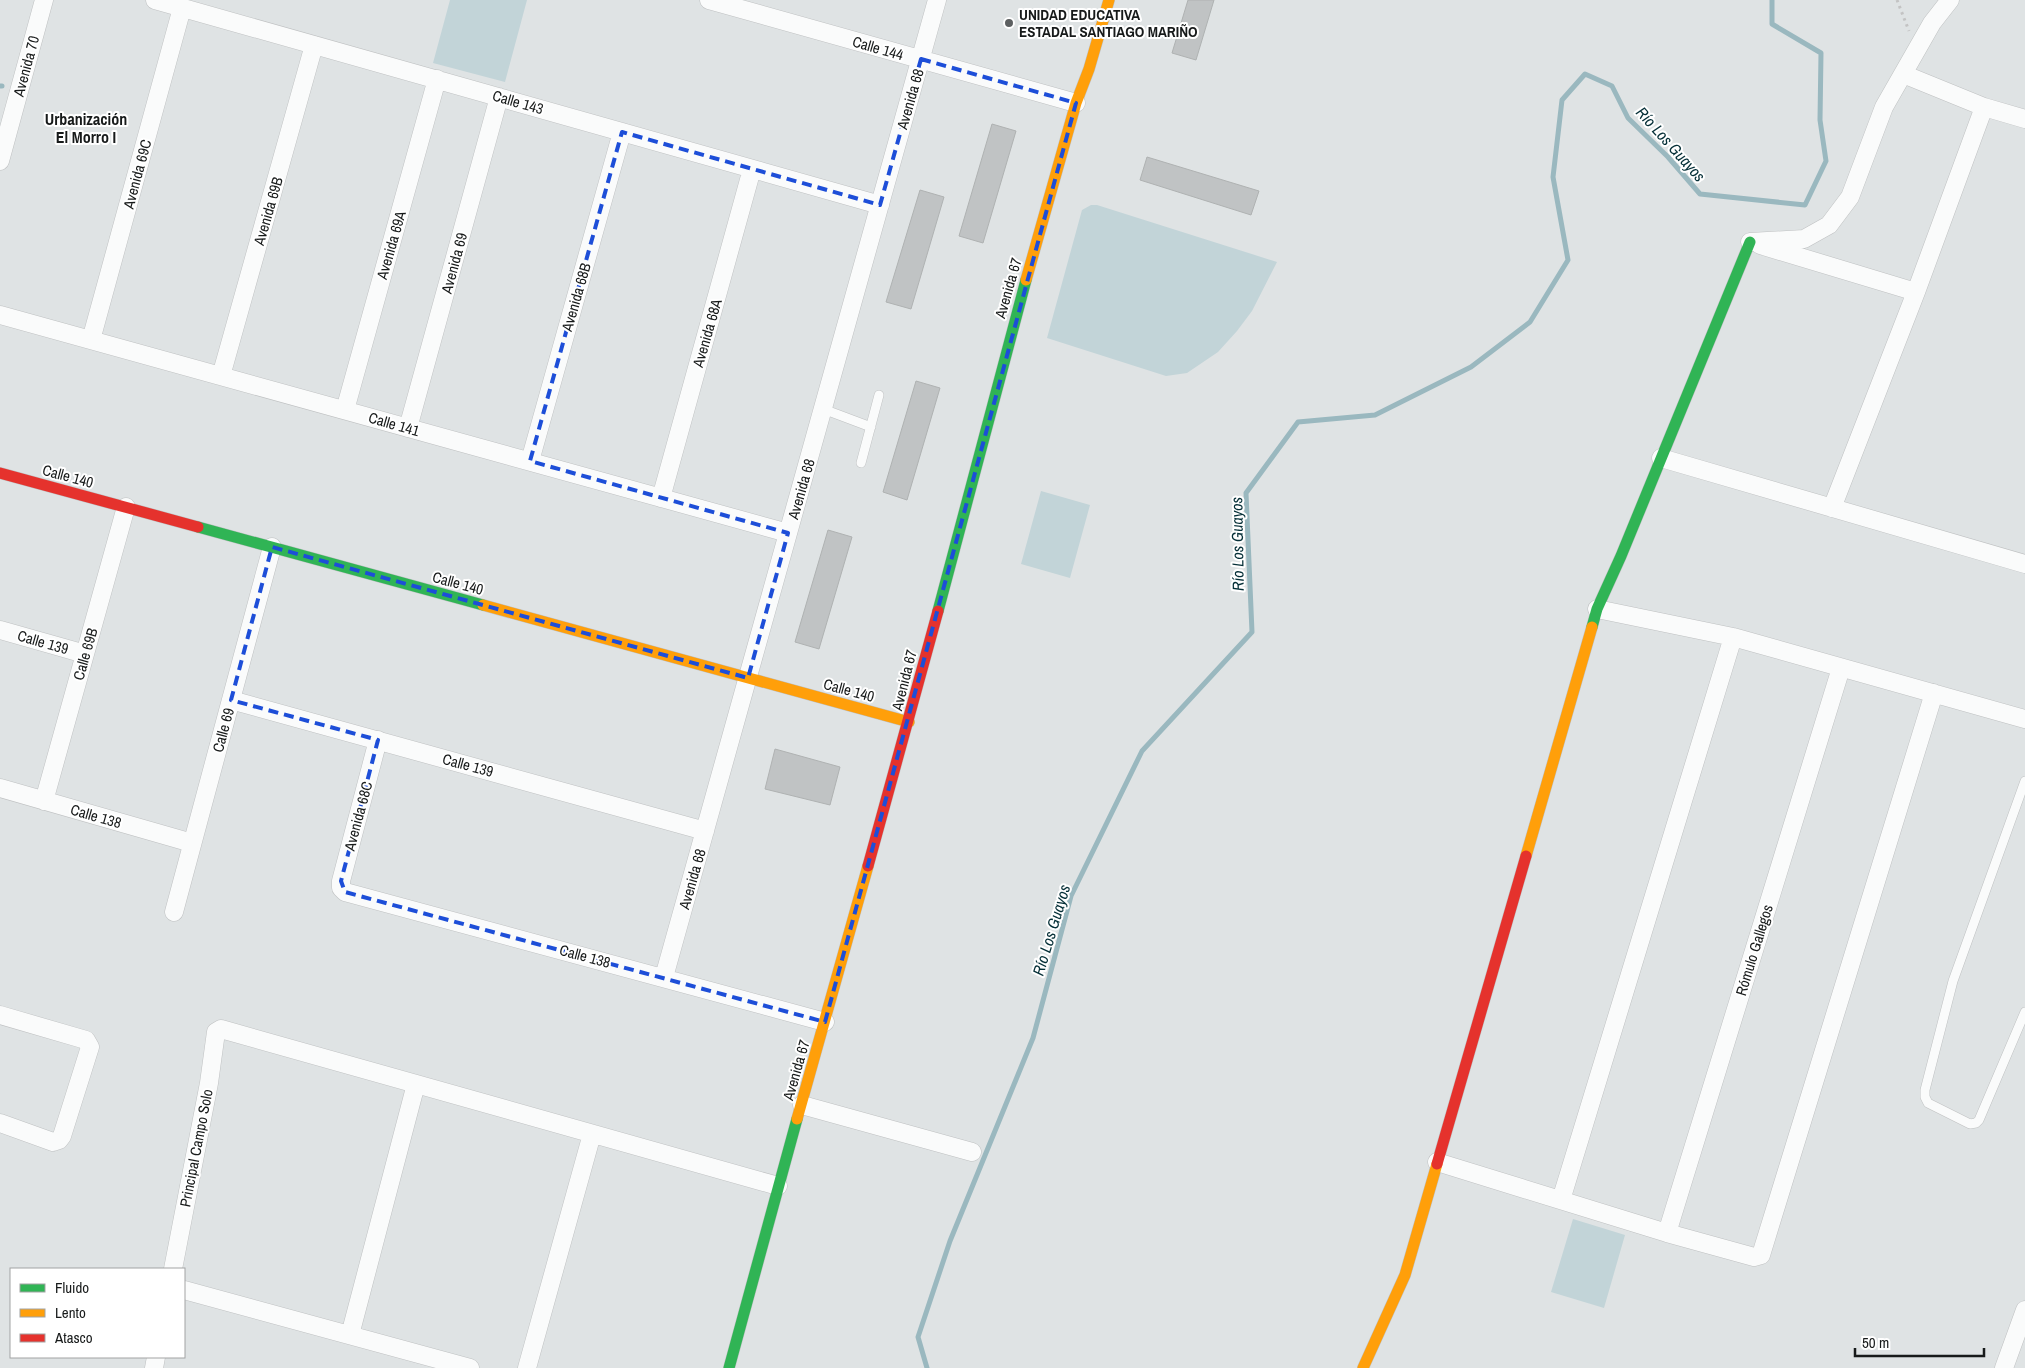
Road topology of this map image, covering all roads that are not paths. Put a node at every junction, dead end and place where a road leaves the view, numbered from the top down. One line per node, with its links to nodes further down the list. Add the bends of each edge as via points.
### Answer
1 (44, 0): 17 (street, Avenida 70)
2 (155, 0): 7 (street, Calle 143)
3 (709, 0): 9 (street, Calle 144)
4 (937, 0): 9 (street, Avenida 68)
5 (1109, 0): 13 (street, Avenida 67)
6 (1950, 0): 10 (street, via 1932,23)
7 (182, 8): 8 (street, Calle 143); 23 (street, Avenida 69C)
8 (314, 45): 11 (street, Calle 143); 24 (street, Avenida 69B)
9 (921, 59): 13 (street, Calle 144); 19 (street, Avenida 68)
10 (1902, 74): 14 (street); 20 (street, via 1884,107 1850,197 1829,225 1804,238)
11 (437, 79): 12 (street, Calle 143); 27 (street, Avenida 69A)
12 (499, 97): 16 (street, Calle 143); 29 (street, Avenida 69)
13 (1076, 103): 49 (street, Avenida 67, via 1019,304)
14 (1984, 107): 15 (street); 21 (street)
15 (2025, 119)
16 (622, 132): 18 (street, Calle 143); 31 (street, Avenida 68B)
17 (0, 161)
18 (752, 169): 19 (street, Calle 143); 34 (street, Avenida 68A)
19 (880, 205): 26 (street, Avenida 68)
20 (1750, 242): 21 (street); 30 (street)
21 (1916, 292): 36 (street)
22 (0, 315): 23 (street, Calle 141)
23 (91, 340): 24 (street, Calle 141)
24 (221, 376): 27 (street, Calle 141)
25 (879, 395): 28 (lane)
26 (823, 409): 28 (lane); 37 (street, Avenida 68)
27 (345, 410): 29 (street, Calle 141)
28 (871, 427): 32 (lane)
29 (408, 428): 31 (street, Calle 141)
30 (1661, 458): 36 (street); 40 (street)
31 (530, 462): 34 (street, Calle 141)
32 (861, 463)
33 (0, 473): 35 (street, Calle 140)
34 (661, 498): 37 (street, Calle 141)
35 (126, 507): 38 (street, Calle 140); 43 (street, Calle 69B)
36 (1832, 508): 39 (street)
37 (788, 533): 45 (street, Avenida 68)
38 (272, 547): 45 (street, Calle 140); 47 (street, Calle 69)
39 (2025, 564)
40 (1597, 609): 42 (street); 68 (street)
41 (0, 630): 43 (street, Calle 139)
42 (1733, 638): 44 (street); 70 (street)
43 (85, 654): 54 (street, Calle 69B)
44 (1841, 668): 46 (street); 71 (street, Rómulo Gallegos)
45 (748, 678): 49 (street, Calle 140); 55 (street, Avenida 68)
46 (1934, 693): 48 (street); 71 (street, via 1761,1255 1754,1257)
47 (231, 700): 50 (street, Calle 139); 56 (street, Calle 69)
48 (2025, 719)
49 (909, 722): 62 (street, Avenida 67)
50 (378, 740): 55 (street, Calle 139); 57 (street, Avenida 68C, via 341,881)
51 (2025, 781): 53 (lane)
52 (0, 788): 54 (street, Calle 138)
53 (2023, 795): 60 (lane, via 1953,980 1925,1090 1928,1103 1970,1124 1980,1120)
54 (44, 801): 56 (street, Calle 138)
55 (705, 831): 59 (street, Avenida 68)
56 (192, 843): 58 (street, Calle 69)
57 (344, 892): 59 (street, Calle 138)
58 (174, 912)
59 (664, 977): 62 (street, Calle 138)
60 (2025, 1012)
61 (0, 1015): 65 (street, via 86,1040 90,1047 59,1140 53,1142)
62 (825, 1022): 64 (street, Avenida 67)
63 (416, 1084): 66 (street); 72 (street, Principal Campo Solo, via 221,1029 216,1032); 75 (street)
64 (802, 1104): 67 (street); 69 (street, Avenida 67)
65 (0, 1123)
66 (592, 1134): 69 (street); 77 (street)
67 (972, 1152)
68 (1437, 1162): 70 (street); 79 (street, via 1404,1275)
69 (778, 1186): 78 (street, Avenida 67)
70 (1561, 1200): 71 (street)
71 (1667, 1233)
72 (173, 1268)
73 (185, 1290): 75 (street)
74 (2025, 1310): 80 (street)
75 (350, 1335): 76 (street)
76 (470, 1368)
77 (527, 1368)
78 (729, 1368)
79 (1363, 1368)
80 (2004, 1368)

